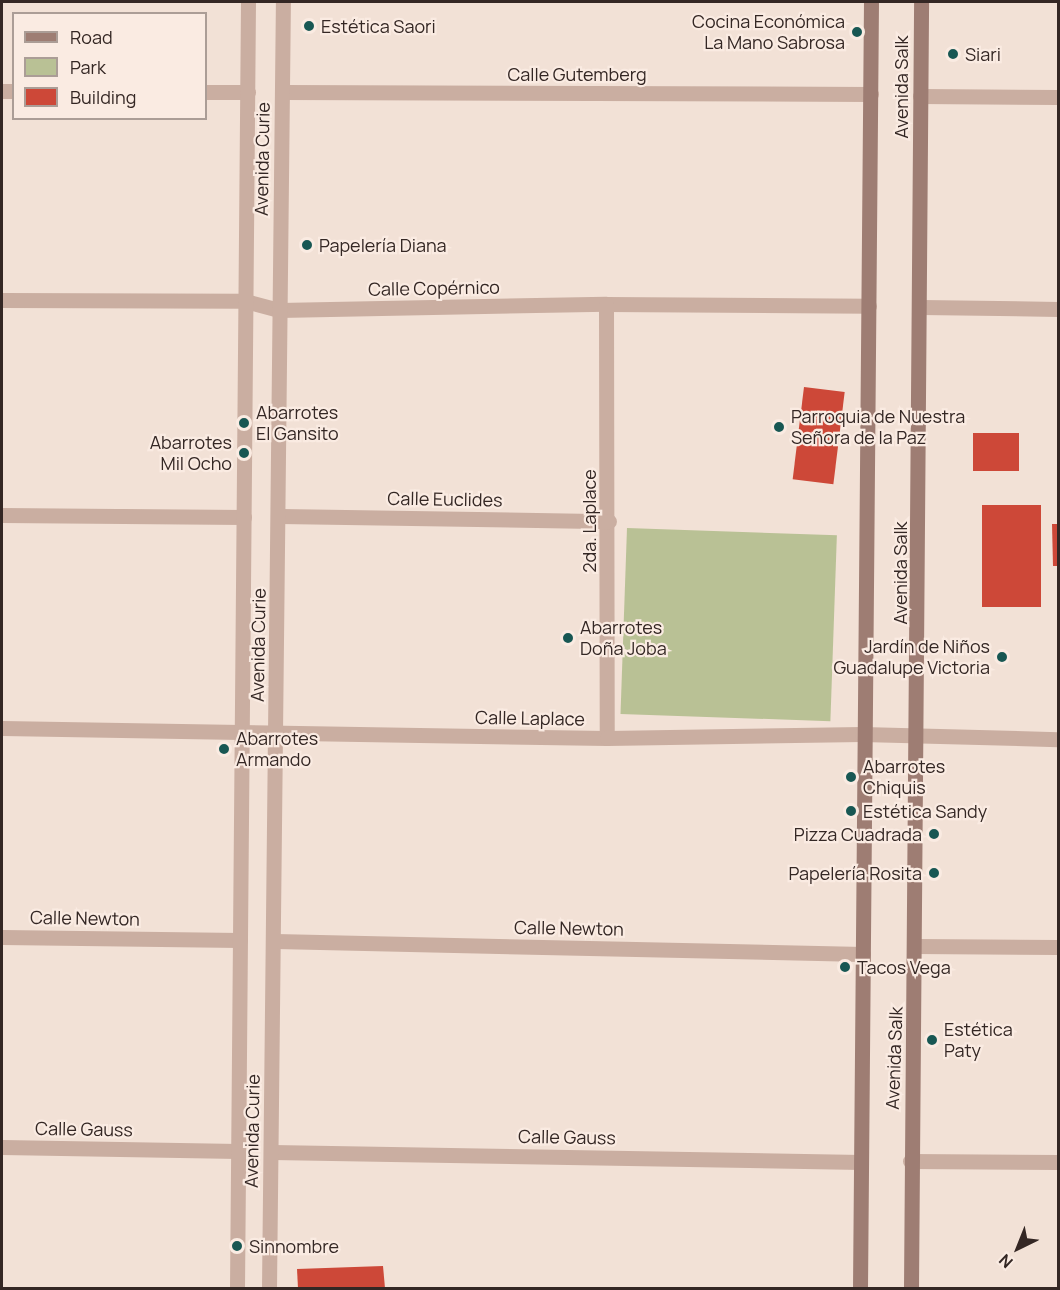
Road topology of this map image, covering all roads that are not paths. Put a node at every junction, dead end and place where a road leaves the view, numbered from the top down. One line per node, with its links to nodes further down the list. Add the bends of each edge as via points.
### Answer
1 (248, 2): 6 (street, Avenida Curie)
2 (283, 2): 7 (street, Avenida Curie)
3 (871, 2): 8 (main road, Avenida Salk)
4 (921, 2): 9 (main road, Avenida Salk)
5 (207, 92): 6 (street)
6 (248, 92): 12 (street, Avenida Curie)
7 (283, 92): 8 (street, Calle Gutemberg); 17 (street, Avenida Curie)
8 (871, 94): 14 (main road, Avenida Salk)
9 (920, 96): 10 (street); 15 (main road, Avenida Salk)
10 (1059, 97)
11 (2, 300): 12 (street, Calle Copérnico)
12 (245, 301): 17 (street, Calle Copérnico); 20 (street, Avenida Curie)
13 (606, 304): 14 (street, Calle Copérnico); 17 (street, Calle Copérnico); 21 (street, 2da. Laplace)
14 (869, 306): 24 (main road, Avenida Salk)
15 (921, 307): 16 (street); 26 (main road, Avenida Salk)
16 (1059, 309)
17 (279, 310): 19 (street, Avenida Curie)
18 (2, 515): 20 (street)
19 (280, 516): 21 (street, Calle Euclides); 25 (street, Avenida Curie)
20 (244, 517): 23 (street, Avenida Curie)
21 (609, 521): 27 (street, 2da. Laplace)
22 (2, 728): 23 (street, Calle Laplace)
23 (242, 734): 25 (street, Calle Laplace); 30 (street, Avenida Curie)
24 (862, 734): 26 (street, Calle Laplace); 27 (street, Calle Laplace); 34 (main road, Avenida Salk)
25 (275, 735): 27 (street, Calle Laplace); 31 (street, Avenida Curie)
26 (919, 735): 28 (street, Calle Laplace); 32 (main road, Avenida Salk)
27 (607, 738)
28 (1059, 739)
29 (2, 937): 30 (street, Calle Newton)
30 (240, 939): 36 (street, Avenida Curie)
31 (275, 941): 34 (street, Calle Newton); 37 (street, Avenida Curie)
32 (916, 946): 33 (street); 38 (main road, Avenida Salk)
33 (1059, 947)
34 (863, 954): 39 (main road, Avenida Salk)
35 (2, 1147): 36 (street, Calle Gauss)
36 (238, 1151): 41 (street, Avenida Curie)
37 (272, 1152): 39 (street, Calle Gauss); 42 (street, Avenida Curie)
38 (910, 1161): 40 (street); 44 (main road, Avenida Salk)
39 (861, 1162): 43 (main road, Avenida Salk)
40 (1059, 1162)
41 (237, 1288)
42 (269, 1288)
43 (860, 1288)
44 (911, 1288)

